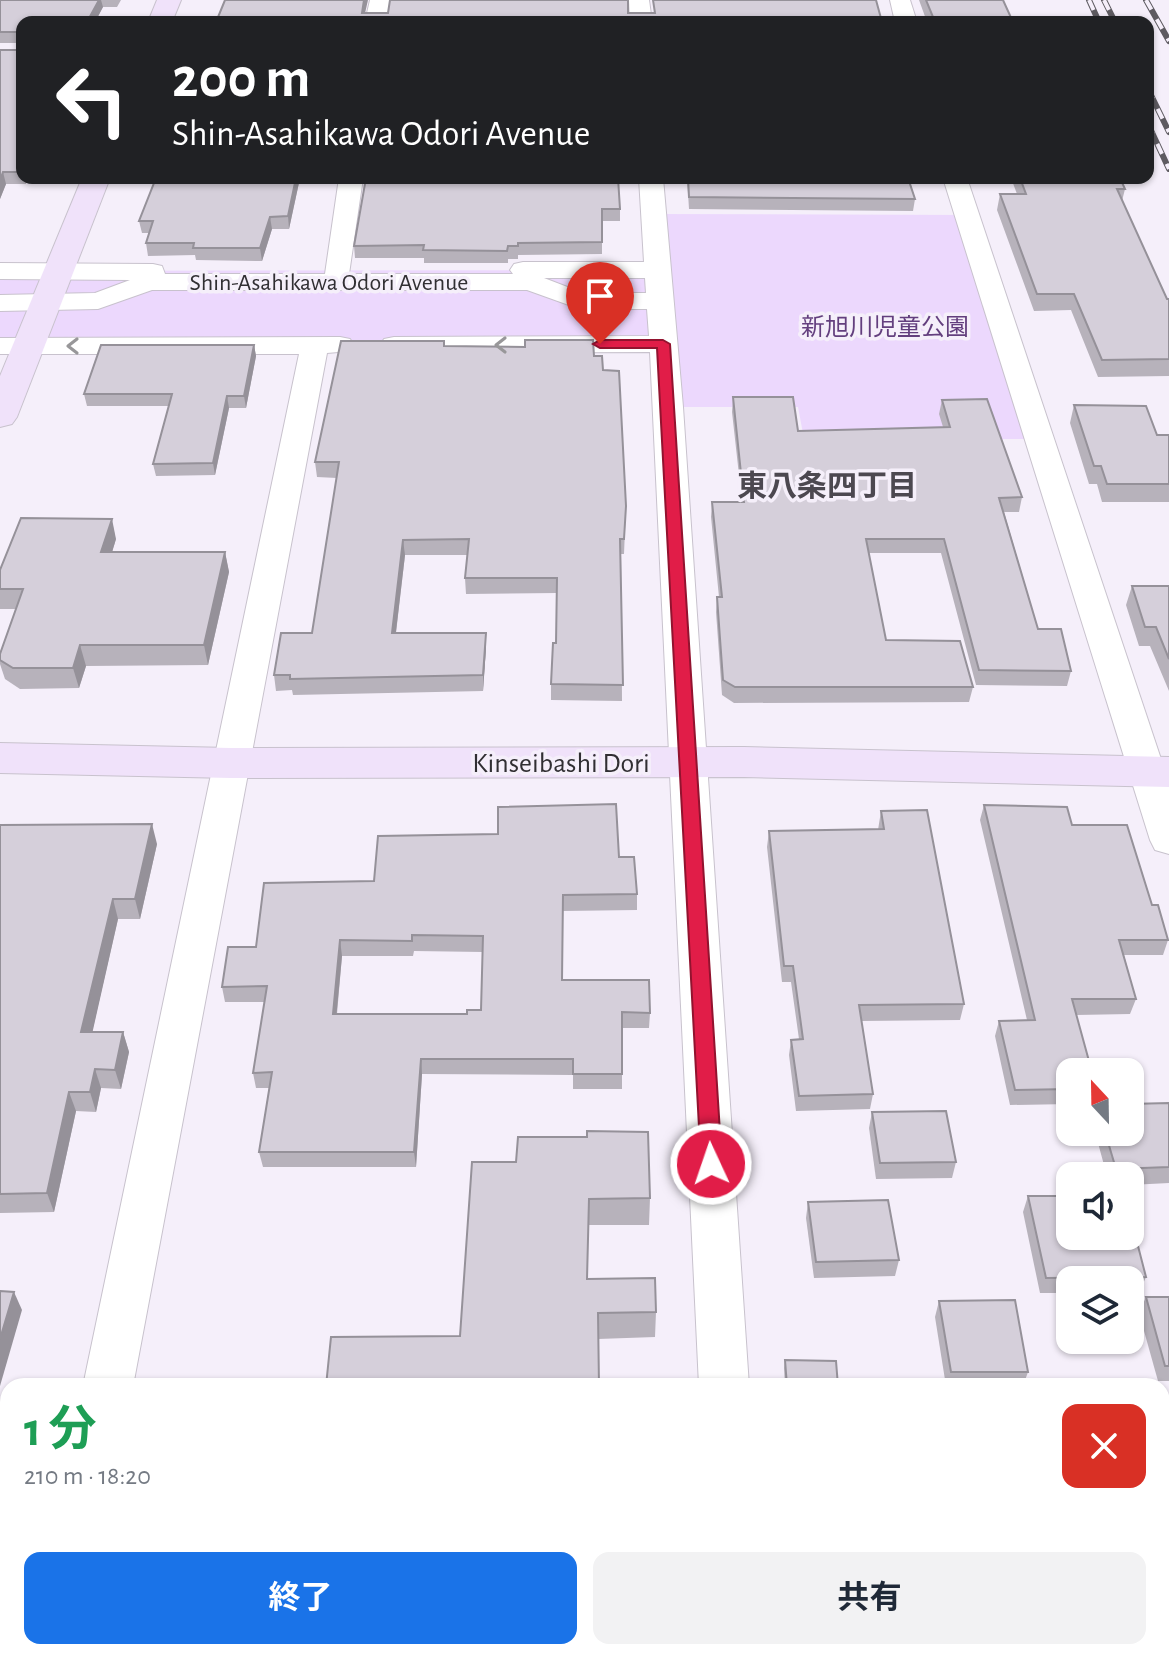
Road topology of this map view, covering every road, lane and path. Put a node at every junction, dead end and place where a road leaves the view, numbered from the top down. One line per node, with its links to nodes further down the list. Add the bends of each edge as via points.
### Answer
1 (94, 184): 6 (street)
2 (350, 184): 7 (street)
3 (651, 184): 8 (street)
4 (957, 184): 18 (street)
5 (0, 271): 6 (street, Shin-Asahikawa Odori Avenue)
6 (58, 272): 7 (street, Shin-Asahikawa Odori Avenue); 10 (street)
7 (337, 272): 8 (street, Shin-Asahikawa Odori Avenue)
8 (657, 285): 10 (street, Shin-Asahikawa Odori Avenue, via 580,301 530,282 149,282 98,301); 11 (street)
9 (0, 303): 10 (street, Shin-Asahikawa Odori Avenue)
10 (47, 303): 13 (street)
11 (663, 344): 12 (street, one-way to 12); 16 (street)
12 (315, 345): 13 (street, one-way to 13); 17 (street)
13 (13, 346): 14 (street)
14 (0, 417)
15 (0, 758): 17 (street, Kinseibashi Dori)
16 (688, 762): 17 (street, Kinseibashi Dori); 18 (street, Kinseibashi Dori); 21 (street)
17 (231, 763): 20 (street)
18 (1158, 772): 19 (street)
19 (1169, 840)
20 (110, 1378)
21 (724, 1378)

